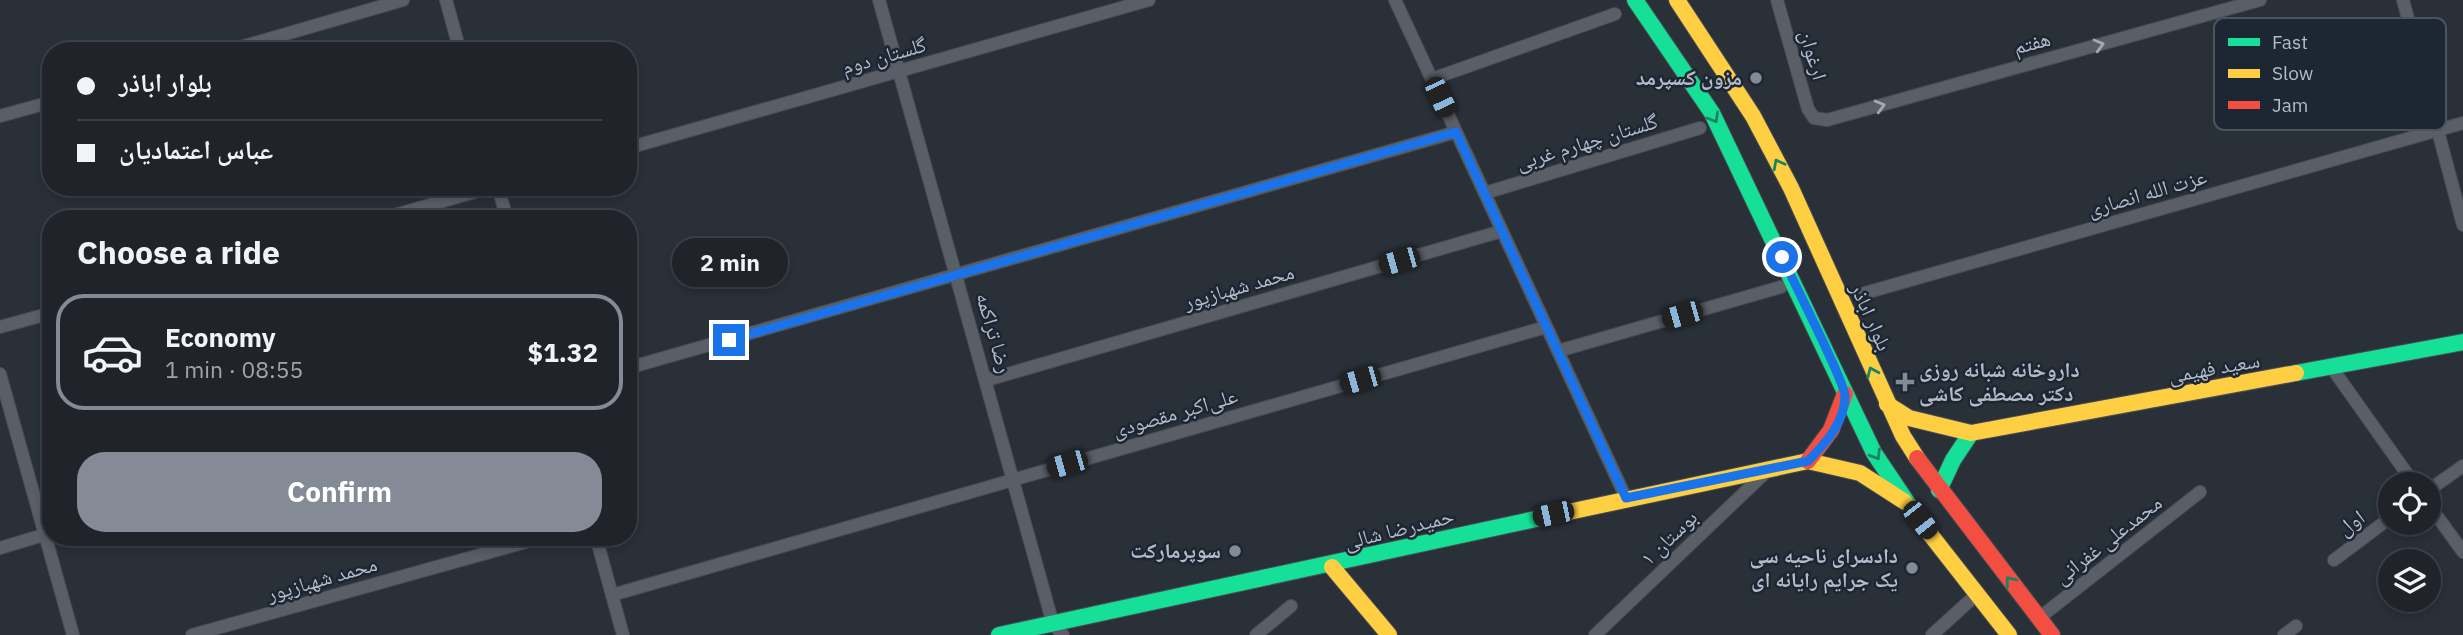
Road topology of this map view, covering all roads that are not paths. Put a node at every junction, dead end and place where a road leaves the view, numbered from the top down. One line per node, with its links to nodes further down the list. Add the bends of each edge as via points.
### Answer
1 (403, 0): 13 (street)
2 (446, 0): 14 (street)
3 (879, 0): 15 (street, رضا تراکمه)
4 (1149, 0): 15 (street, گلستان دوم)
5 (1395, 0): 16 (street)
6 (1635, 0): 43 (main road, one-way to 43, via 1712,113)
7 (1677, 0): 44 (main road, بلوار اباذر, one-way to 7, via 1791,188 1754,116)
8 (1777, 0): 19 (street, ارغوان)
9 (2260, 0): 19 (street, هفتم, one-way to 9, via 1826,120)
10 (2403, 0): 12 (street)
11 (1615, 14): 16 (street)
12 (2408, 18)
13 (258, 42)
14 (458, 42)
15 (899, 71): 25 (street, گلستان دوم); 31 (street, رضا تراکمه)
16 (1432, 79): 24 (street)
17 (42, 104): 18 (street)
18 (0, 116)
19 (1814, 118)
20 (2463, 124): 22 (street, عزت الله انصاری)
21 (1700, 128): 26 (street, گلستان چهارم غربی)
22 (2446, 128)
23 (2439, 130): 29 (street); 33 (street, عزت الله انصاری)
24 (1456, 132): 26 (street); 31 (street)
25 (637, 145)
26 (1485, 193): 30 (street)
27 (461, 196): 28 (street)
28 (412, 210)
29 (2463, 225)
30 (1502, 231): 36 (street); 42 (street, محمد شهبازپور)
31 (957, 274): 39 (street); 42 (street, رضا تراکمه)
32 (1781, 286): 38 (street)
33 (1865, 293)
34 (42, 315): 35 (street)
35 (0, 327)
36 (1546, 327): 38 (street); 50 (street, علی‌اکبر مقصودی)
37 (2463, 342): 40 (main road, سعید فهیمی)
38 (1558, 351): 54 (street)
39 (637, 365)
40 (2332, 368): 45 (main road, سعید فهیمی); 49 (street)
41 (0, 374): 56 (street)
42 (987, 380): 50 (street, رضا تراکمه)
43 (1845, 394): 46 (main road, via 1839,419); 55 (main road, one-way to 55)
44 (1886, 403): 45 (main road, via 1909,418); 52 (main road, بلوار اباذر)
45 (1971, 433): 52 (main road)
46 (1808, 461): 48 (main road, حمیدرضا شالی); 55 (main road, via 1877,479)
47 (2463, 466): 51 (street)
48 (1770, 468): 54 (main road, حمیدرضا شالی); 79 (street, بوستان ۱)
49 (2406, 472)
50 (1014, 479): 67 (street, علی‌اکبر مقصودی); 72 (street, رضا تراکمه)
51 (2441, 482)
52 (1939, 489): 70 (main road, بلوار اباذر, one-way to 52)
53 (2200, 492): 70 (street, محمدعلی غفرانی)
54 (1626, 498): 66 (main road, حمیدرضا شالی)
55 (1905, 502): 68 (main road)
56 (42, 514)
57 (2441, 522): 64 (street)
58 (2378, 527): 65 (street, اول)
59 (42, 536): 63 (street)
60 (51, 546): 73 (street)
61 (512, 546): 74 (street, محمد شهبازپور)
62 (599, 546): 67 (street)
63 (0, 548)
64 (2463, 552)
65 (2334, 560)
66 (1332, 567): 72 (main road, حمیدرضا شالی); 78 (main road)
67 (612, 594): 75 (street)
68 (1977, 594): 80 (street); 81 (main road)
69 (1290, 606): 77 (street)
70 (2039, 618): 82 (main road, بلوار اباذر)
71 (2296, 626): 83 (street)
72 (1058, 630): 76 (main road, حمیدرضا شالی)
73 (73, 635)
74 (192, 635)
75 (623, 635)
76 (999, 635)
77 (1256, 635)
78 (1389, 635)
79 (1595, 635)
80 (1932, 635)
81 (2009, 635)
82 (2052, 635)
83 (2284, 635)

